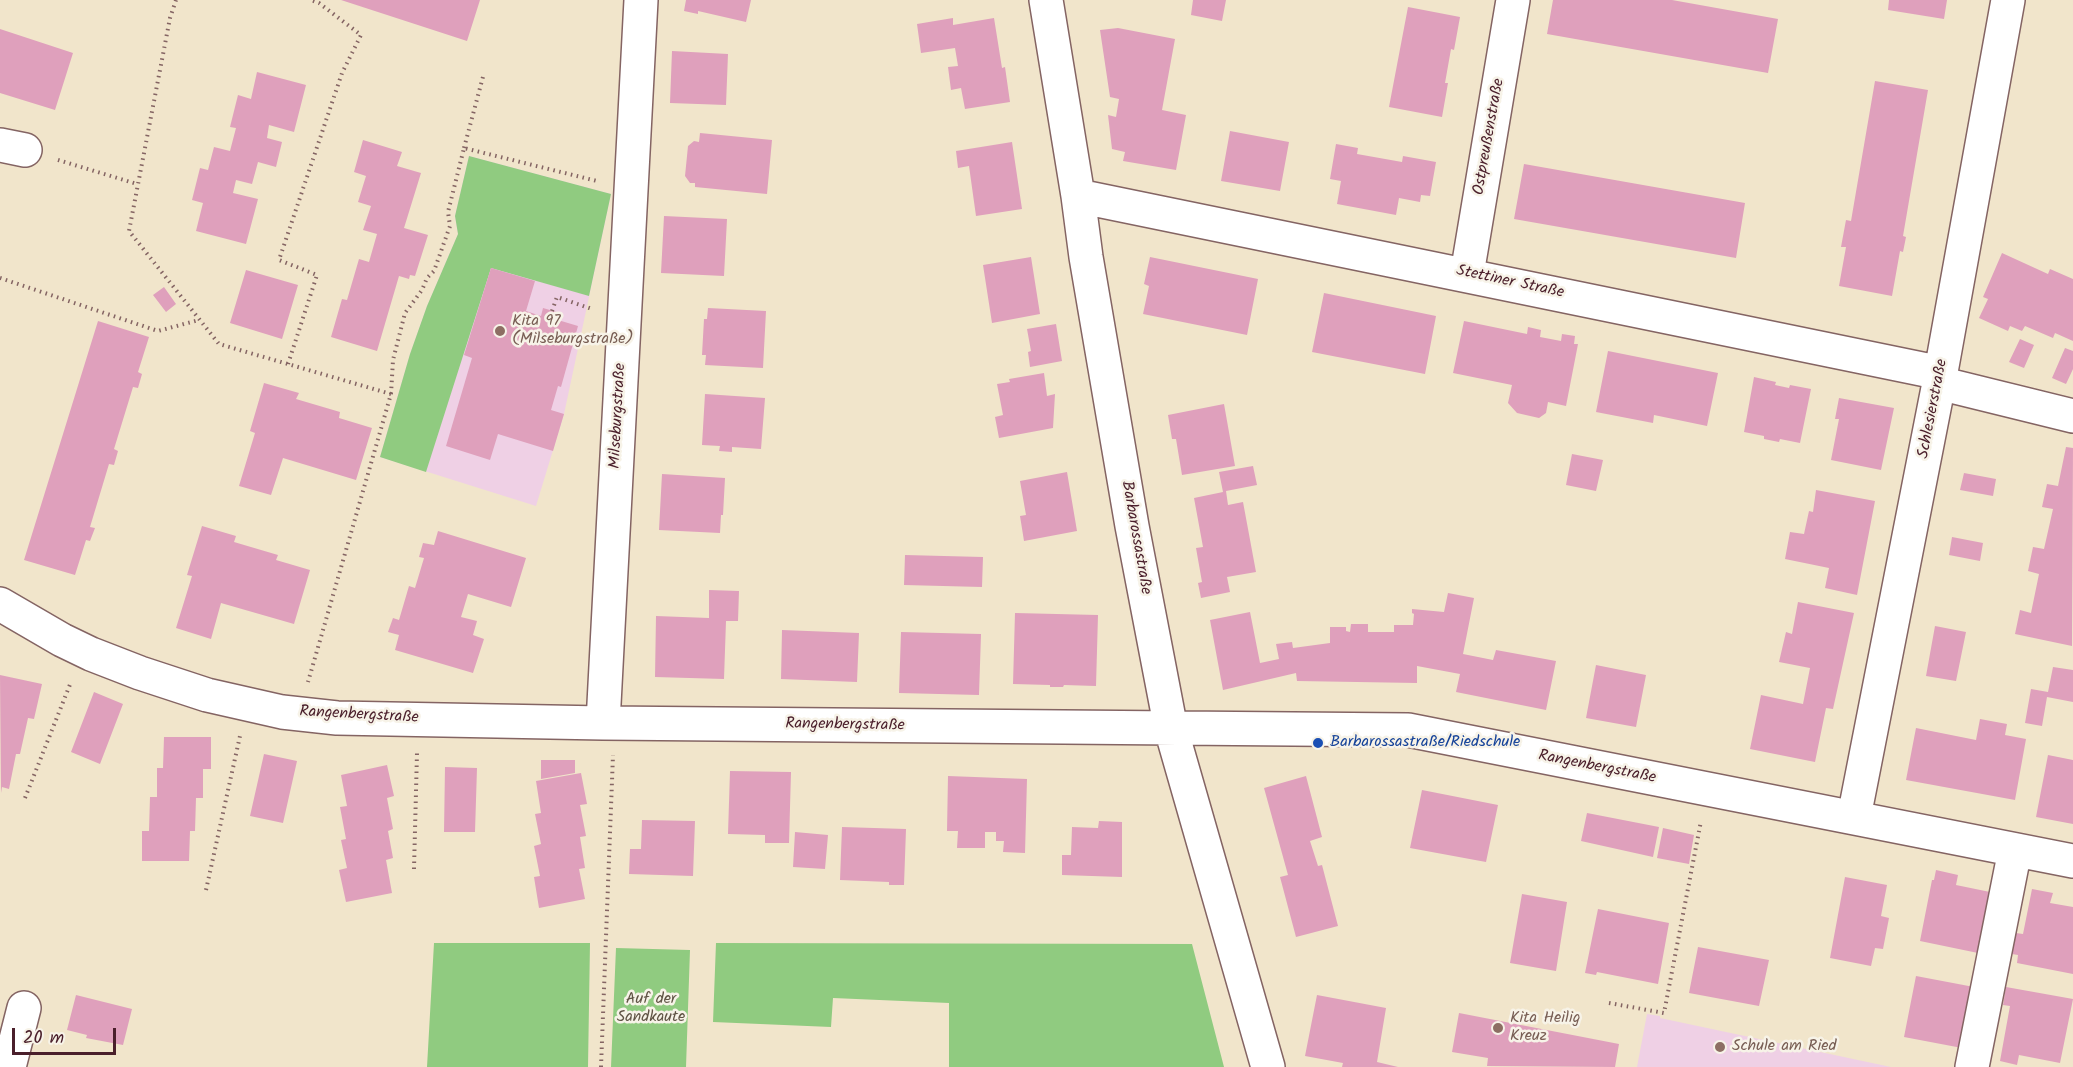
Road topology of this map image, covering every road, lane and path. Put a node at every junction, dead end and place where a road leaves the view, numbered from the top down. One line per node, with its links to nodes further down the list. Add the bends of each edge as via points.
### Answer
1 (176, 0): 10 (path)
2 (310, 0): 18 (path, via 361,35 342,73 279,260 317,274)
3 (641, 0): 11 (street, Milseburgstraße)
4 (1046, 0): 12 (street, Barbarossastraße)
5 (1513, 0): 13 (street, Ostpreußenstraße)
6 (2008, 0): 19 (street, Schlesierstraße)
7 (484, 73): 9 (path)
8 (12, 148): 10 (path)
9 (464, 148): 11 (path); 20 (path, via 448,212 450,226 434,272 405,313 393,360)
10 (138, 184): 16 (path, via 129,231)
11 (630, 189): 17 (street, Milseburgstraße)
12 (1078, 196): 13 (street, Stettiner Straße); 28 (street, Barbarossastraße, via 1132,526)
13 (1467, 274): 19 (street, Stettiner Straße)
14 (0, 278): 16 (path, via 158,331)
15 (552, 311): 17 (path, via 557,297)
16 (199, 320): 18 (path, via 219,344)
17 (624, 320): 27 (street, Milseburgstraße)
18 (288, 364): 20 (path)
19 (1940, 378): 21 (street, Stettiner Straße); 31 (street, Schlesierstraße)
20 (392, 394): 25 (path)
21 (2073, 416)
22 (0, 604): 23 (street, Rangenbergstraße)
23 (84, 651): 24 (street, Rangenbergstraße, via 174,685); 30 (path)
24 (247, 705): 25 (street, Rangenbergstraße); 35 (path)
25 (299, 713): 26 (street, Rangenbergstraße)
26 (418, 720): 27 (street, Rangenbergstraße); 34 (path)
27 (603, 723): 28 (street, Rangenbergstraße); 39 (path, via 613,748)
28 (1172, 729): 29 (street, Rangenbergstraße, via 1408,730); 40 (street, Barbarossastraße)
29 (1707, 789): 31 (street, Rangenbergstraße); 36 (path, via 1664,1012)
30 (25, 798)
31 (1854, 817): 32 (street, Rangenbergstraße)
32 (2015, 849): 33 (street, Rangenbergstraße); 41 (street)
33 (2073, 861)
34 (414, 869)
35 (206, 890)
36 (1609, 1003)
37 (24, 1008): 38 (street)
38 (9, 1067)
39 (601, 1067)
40 (1268, 1067)
41 (1972, 1067)

